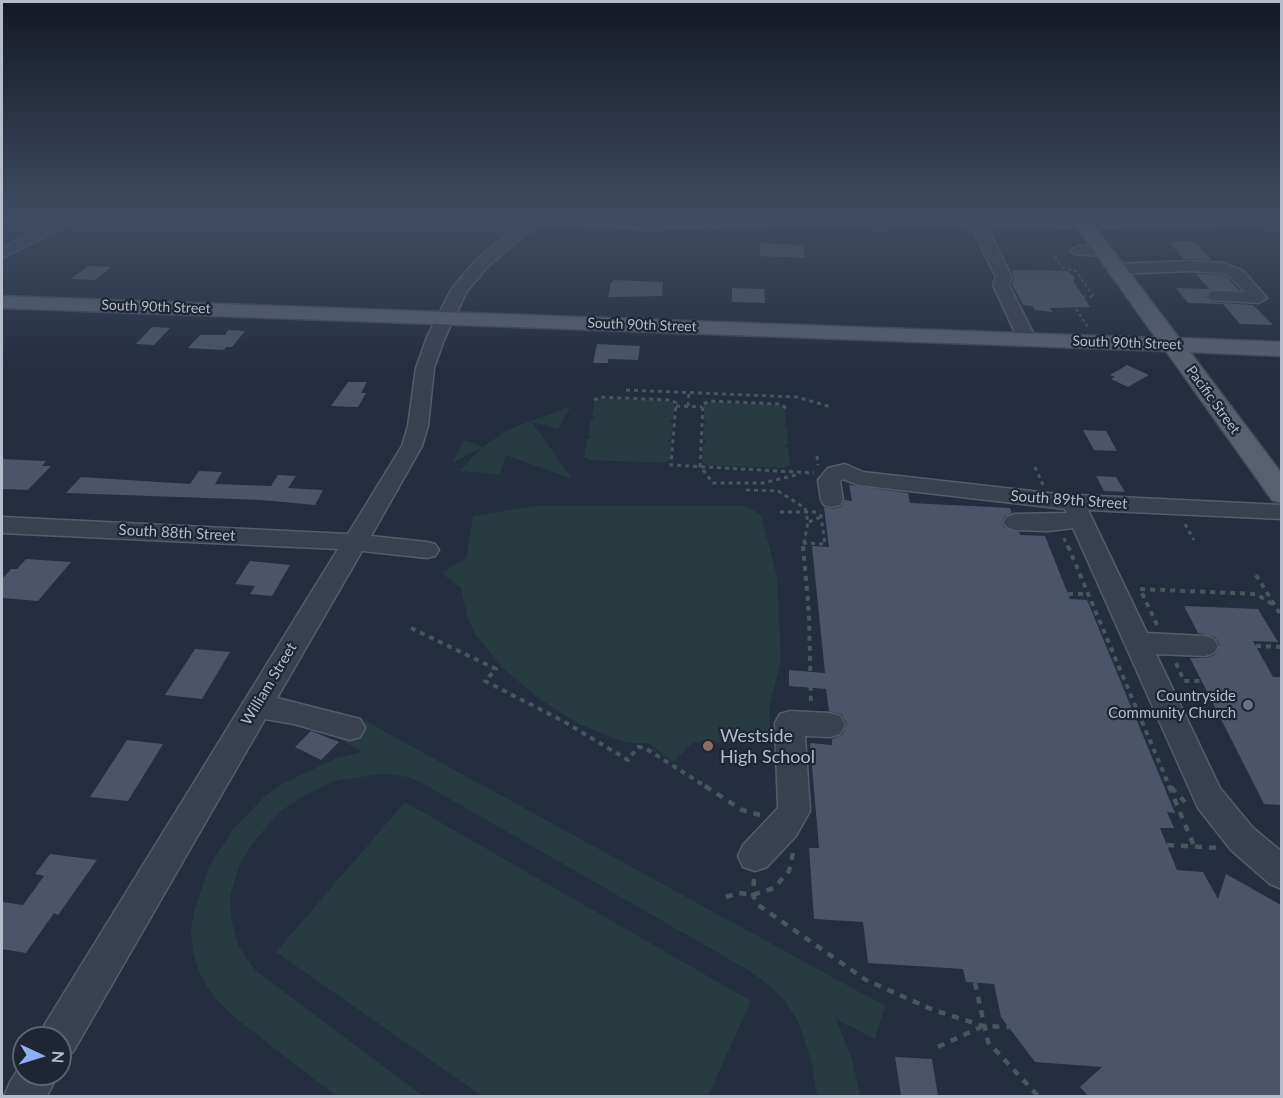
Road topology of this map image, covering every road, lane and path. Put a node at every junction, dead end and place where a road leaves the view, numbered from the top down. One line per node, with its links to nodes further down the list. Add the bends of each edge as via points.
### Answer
1 (475, 270): 9 (street, William Street, via 459,290)
2 (1001, 270): 10 (street, via 1004,277 1000,285)
3 (1072, 270): 6 (path, via 1094,297)
4 (1118, 270): 11 (main road, Pacific Street)
5 (1229, 270): 7 (street, via 1259,298)
6 (1078, 296)
7 (1227, 297)
8 (2, 302): 9 (main road, South 90th Street)
9 (445, 318): 10 (main road, South 90th Street); 36 (street, William Street, via 425,368 415,440)
10 (1027, 339): 11 (main road, South 90th Street)
11 (1173, 345): 12 (main road, South 90th Street); 24 (main road, Pacific Street)
12 (1281, 349)
13 (626, 390): 14 (path)
14 (689, 393): 17 (path); 19 (path, via 797,397)
15 (594, 400): 16 (path, via 671,400)
16 (676, 406): 17 (path); 21 (path, via 671,465)
17 (688, 407): 18 (path)
18 (702, 407): 20 (path, via 710,401 780,404); 21 (path)
19 (831, 407)
20 (786, 408)
21 (700, 466): 22 (path); 22 (path, via 713,483 763,483)
22 (804, 473): 23 (path)
23 (819, 473)
24 (1278, 484)
25 (746, 490): 29 (path, via 778,491 802,505)
26 (826, 508): 27 (street, South 89th Street, via 831,476 845,471 858,478); 29 (path); 31 (path); 37 (path, via 825,544)
27 (1077, 511): 30 (street, South 89th Street); 32 (street, via 1048,523); 44 (street)
28 (780, 512): 29 (path)
29 (806, 512): 31 (path)
30 (1281, 512)
31 (808, 522): 37 (path)
32 (1015, 522)
33 (1184, 522): 35 (path)
34 (2, 525): 36 (street, South 88th Street)
35 (1194, 540)
36 (353, 542): 38 (street, South 88th Street); 50 (street, William Street)
37 (803, 543): 51 (path)
38 (427, 550)
39 (1256, 575): 41 (path)
40 (1068, 594): 55 (path, via 1088,594)
41 (1274, 606): 42 (path); 45 (path, via 1256,594 1140,589)
42 (1281, 617)
43 (411, 628): 53 (path, via 496,669 485,681 563,720 628,759 638,747 645,748 742,810)
44 (1137, 643): 45 (street); 58 (street, via 1209,798 1242,839)
45 (1166, 644): 46 (street); 49 (path, via 1184,681)
46 (1205, 646)
47 (1256, 646): 48 (path)
48 (1281, 647)
49 (1202, 681)
50 (256, 706): 52 (street); 61 (street, William Street)
51 (821, 725): 57 (street, via 790,723 794,811 785,826)
52 (350, 728)
53 (758, 814)
54 (1167, 844): 55 (path)
55 (1194, 846): 56 (path)
56 (1227, 848)
57 (755, 856)
58 (1281, 873)
59 (726, 897): 62 (path, via 739,893 753,895 758,905 866,980 931,1009)
60 (975, 983): 62 (path)
61 (66, 1026)
62 (983, 1026): 63 (path); 64 (path); 65 (path, via 988,1042)
63 (1009, 1028)
64 (938, 1047)
65 (1038, 1096)

